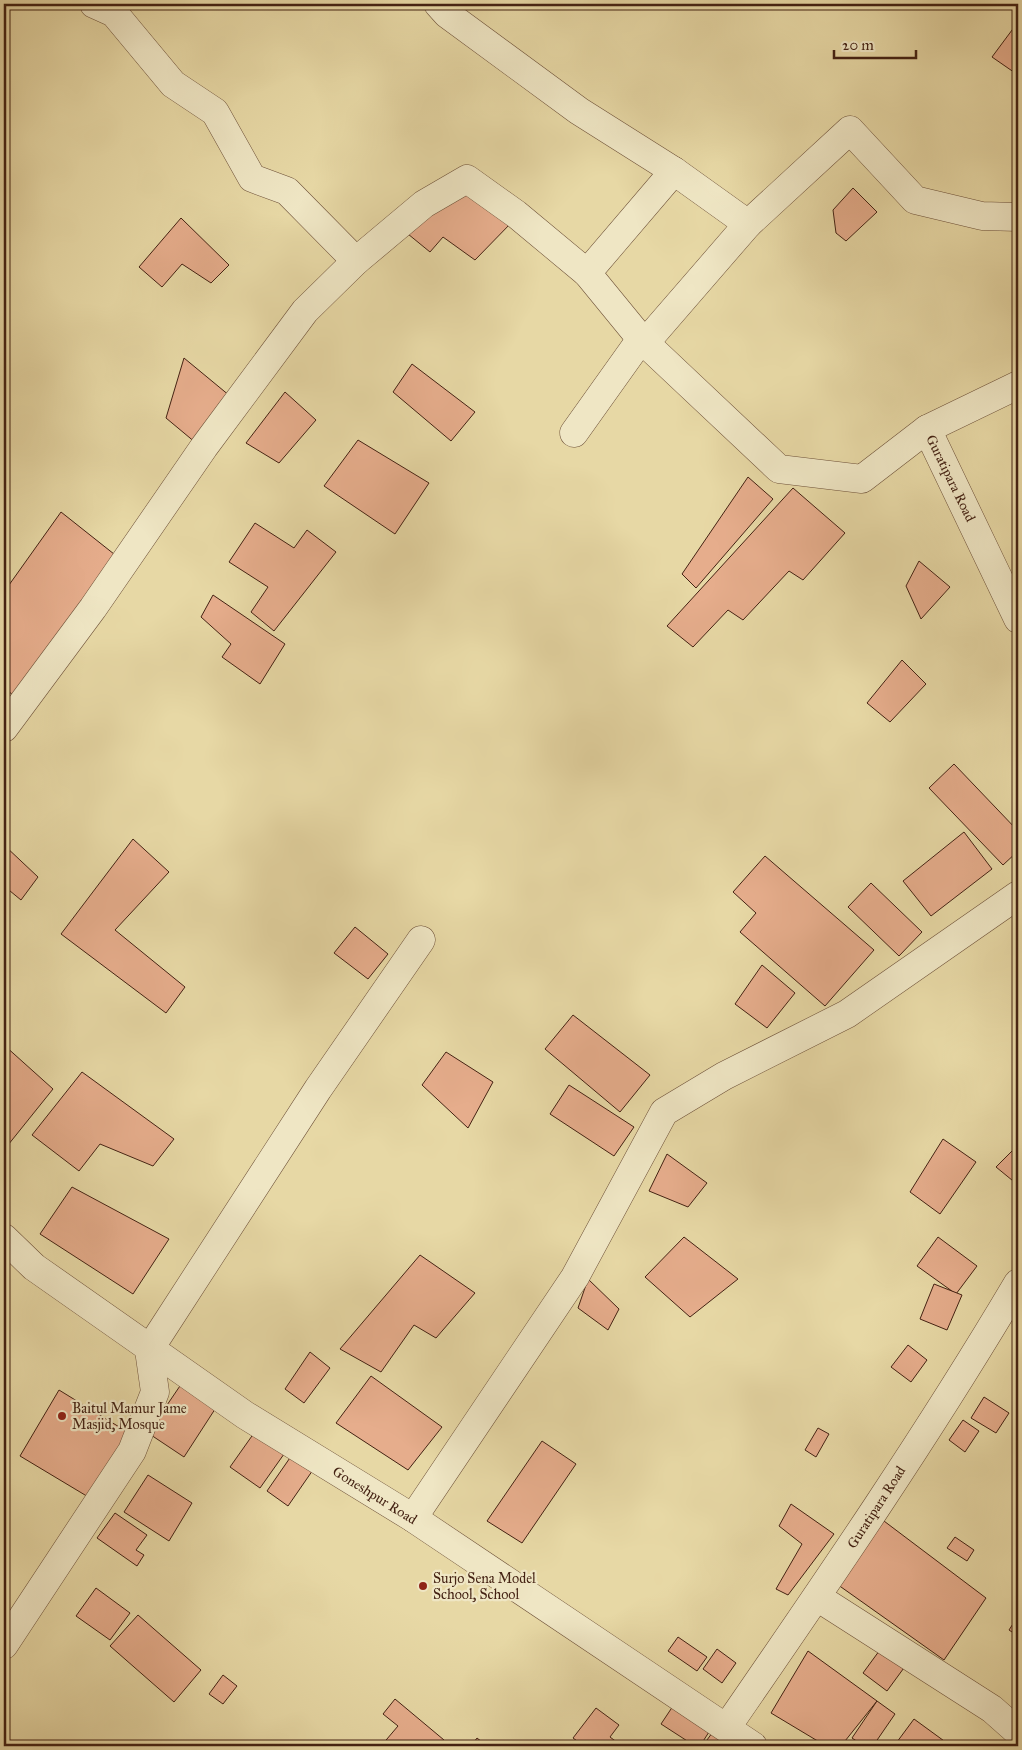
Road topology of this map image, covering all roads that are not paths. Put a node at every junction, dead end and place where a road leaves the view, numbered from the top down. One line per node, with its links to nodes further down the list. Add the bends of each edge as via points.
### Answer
1 (94, 4): 6 (street, via 114,13 173,84 215,112 252,178 287,191)
2 (438, 4): 3 (street, via 447,14 579,111)
3 (674, 172): 5 (street); 7 (street)
4 (1018, 217): 5 (street, via 982,216 915,200 850,130)
5 (748, 224): 8 (street)
6 (356, 261): 7 (street, via 424,204 467,179 516,214); 13 (street, via 305,311 204,446 93,608)
7 (587, 273): 8 (street)
8 (643, 341): 10 (street, via 778,469 862,479); 11 (street)
9 (1018, 385): 10 (street, Guratipara Road)
10 (927, 429): 12 (street, Guratipara Road)
11 (574, 433)
12 (1018, 619)
13 (4, 728)
14 (1018, 896): 19 (street, via 847,1014 724,1076 664,1112 575,1277)
15 (421, 940): 18 (street, via 318,1089)
16 (4, 1238): 18 (street, Goneshpur Road, via 34,1267)
17 (1018, 1283): 20 (street, Guratipara Road)
18 (149, 1350): 19 (street, Goneshpur Road, via 245,1415); 21 (street, via 155,1392 132,1451)
19 (413, 1518): 22 (street, Goneshpur Road)
20 (817, 1597): 22 (street, Guratipara Road); 23 (street, via 992,1710)
21 (4, 1645)
22 (727, 1727): 24 (street, Goneshpur Road)
23 (1018, 1732)
24 (753, 1746)

